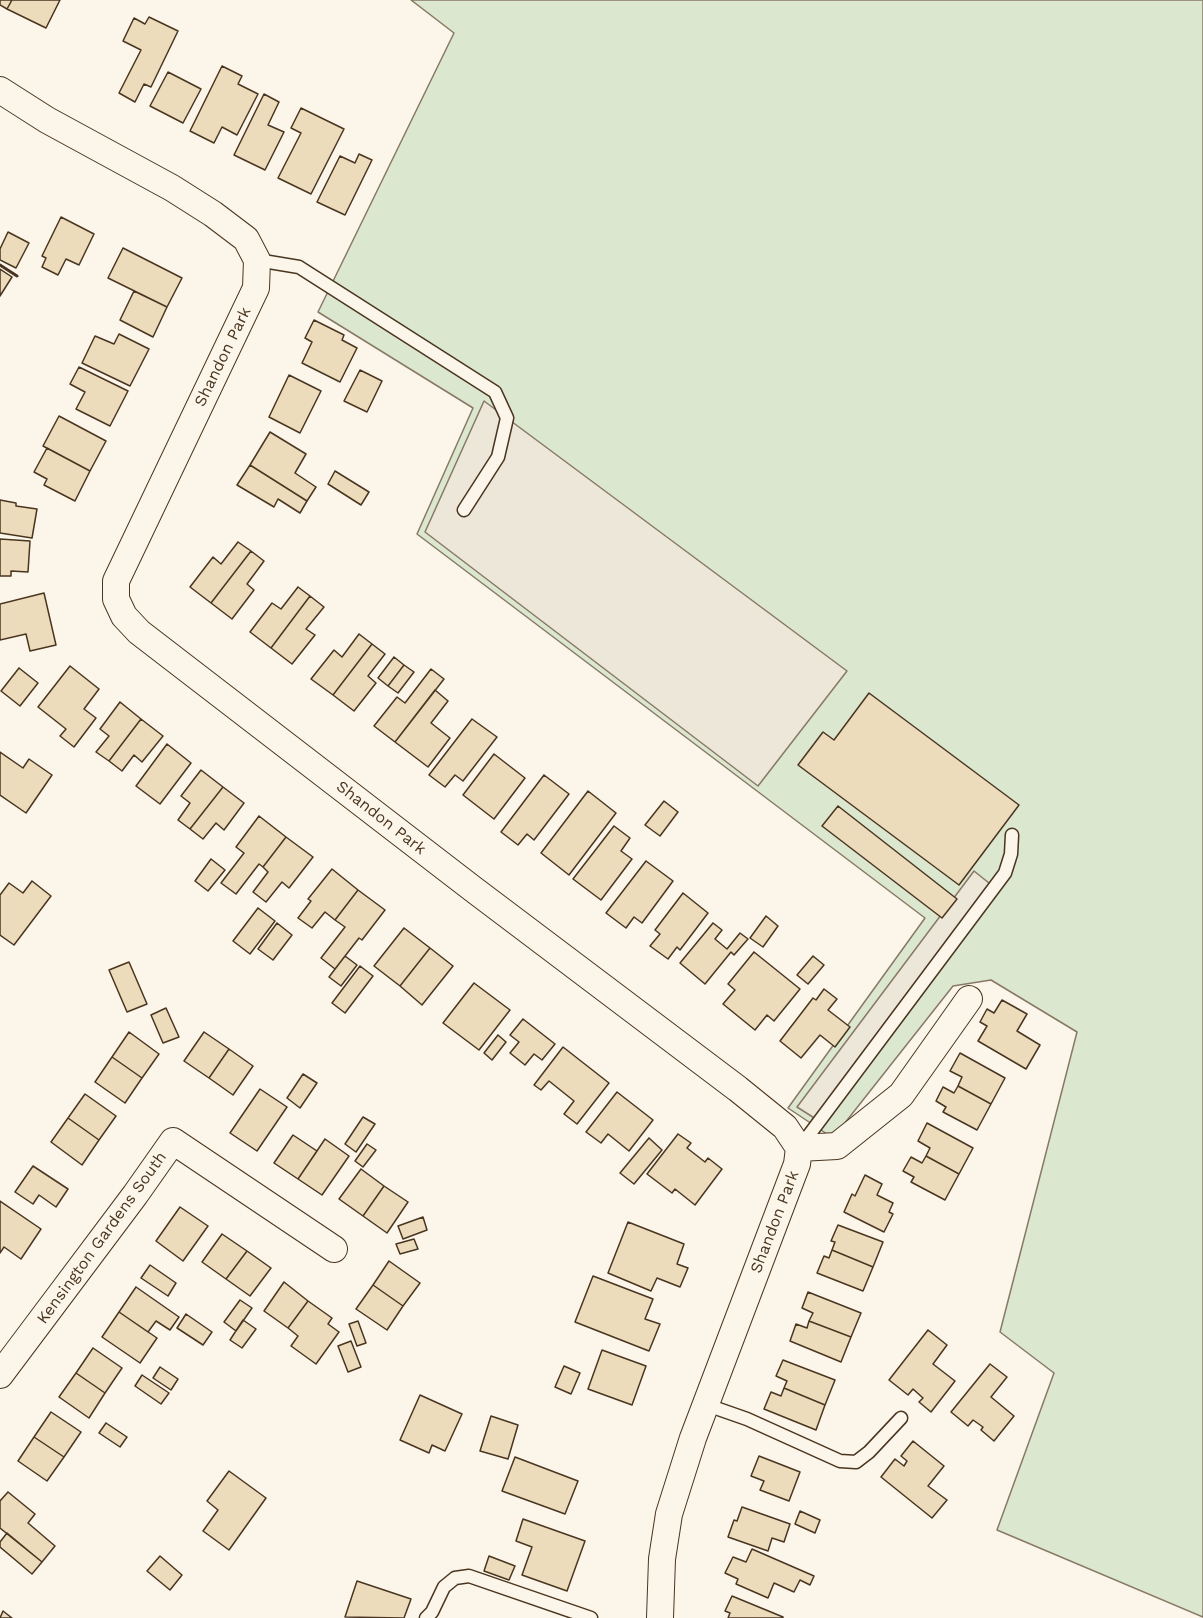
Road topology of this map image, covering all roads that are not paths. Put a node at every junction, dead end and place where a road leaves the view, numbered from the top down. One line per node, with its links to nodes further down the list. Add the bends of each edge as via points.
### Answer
1 (0, 90): 2 (street, via 213,214 246,239)
2 (257, 260): 3 (lane, via 299,267 495,392 507,418 498,457); 6 (street, Shandon Park, via 256,288 116,580 117,599 124,616 139,632 785,1126)
3 (464, 510)
4 (1012, 835): 6 (lane, via 1005,873)
5 (969, 999): 6 (street, via 902,1095 837,1146)
6 (799, 1148): 9 (street, Shandon Park, via 797,1164)
7 (333, 1249): 8 (street, Kensington Gardens South, via 173,1141)
8 (0, 1375)
9 (707, 1405): 10 (lane, via 840,1461 856,1462); 13 (street, Shandon Park, via 669,1514 662,1559)
10 (901, 1418)
11 (426, 1618): 12 (lane, via 444,1587 455,1578 469,1576)
12 (591, 1618)
13 (660, 1618)

